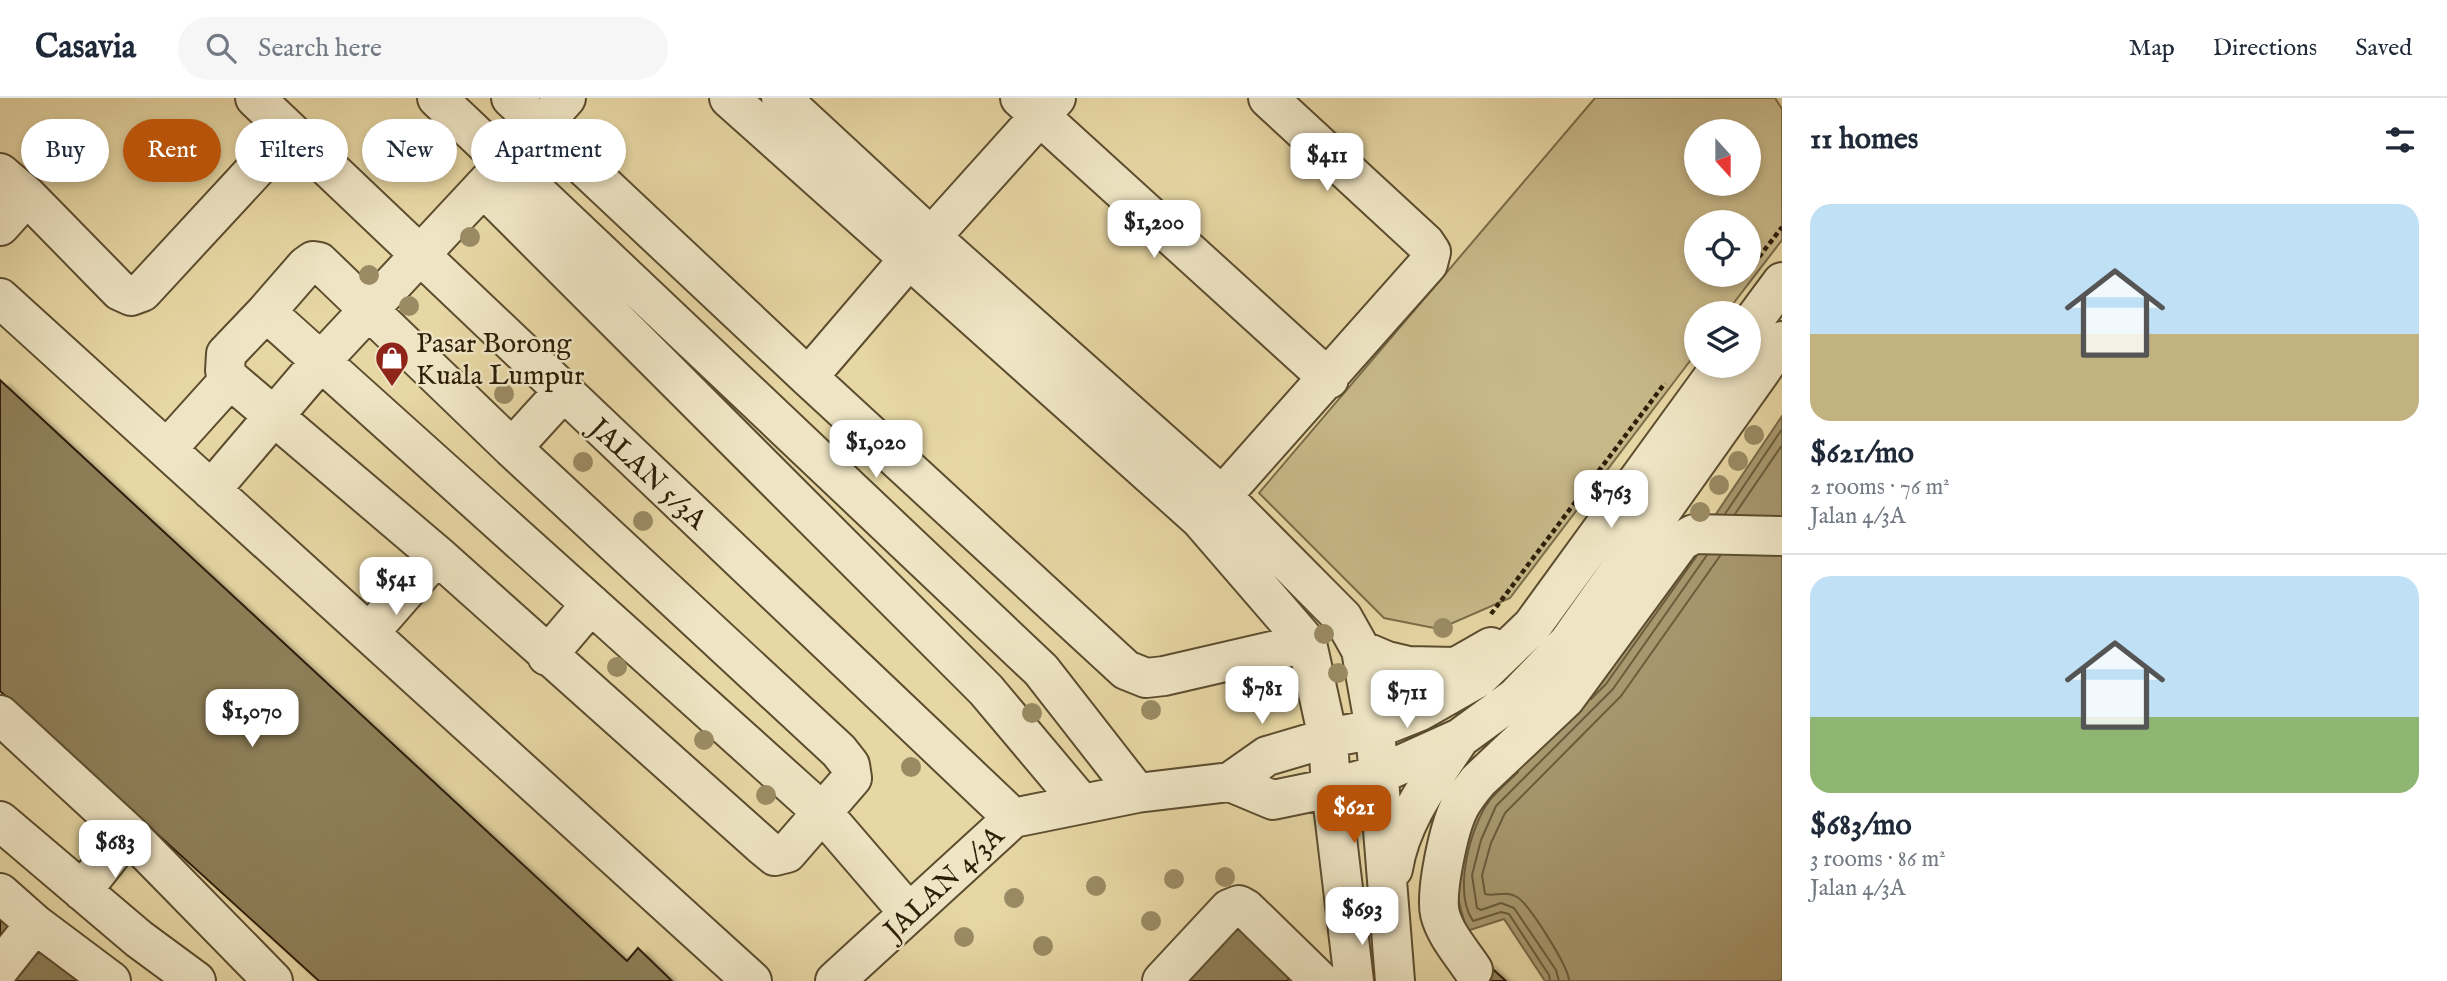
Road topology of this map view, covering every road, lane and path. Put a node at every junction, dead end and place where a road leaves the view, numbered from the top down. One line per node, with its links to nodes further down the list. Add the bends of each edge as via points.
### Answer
1 (255, 98): 9 (street, JALAN 5/3A)
2 (437, 98): 12 (street)
3 (511, 98): 10 (street)
4 (566, 98): 11 (street)
5 (729, 98): 22 (street)
6 (781, 98): 22 (street)
7 (1268, 98): 35 (street, via 1431,253 1429,264)
8 (1039, 104): 22 (street); 35 (street)
9 (277, 119)
10 (534, 119)
11 (547, 119)
12 (471, 143)
13 (244, 182): 19 (street, via 142,292 131,296 120,291)
14 (342, 182): 23 (street, JALAN 5/3A)
15 (488, 182): 23 (street)
16 (502, 182): 59 (street, via 986,690)
17 (503, 182): 58 (street, via 1041,670)
18 (601, 182): 32 (street)
19 (14, 184): 20 (street)
20 (0, 226)
21 (1782, 227): 24 (path)
22 (920, 248): 32 (street); 41 (street); 47 (street, via 1200,519)
23 (419, 256): 27 (street); 36 (street, JALAN 5/3A)
24 (1769, 272): 26 (street)
25 (0, 298): 39 (street)
26 (1758, 301)
27 (368, 309): 28 (street, via 313,261); 30 (street); 38 (street)
28 (266, 312): 30 (street); 34 (street, via 226,354)
29 (1782, 341): 54 (street, via 1568,643 1516,696)
30 (321, 361): 37 (street); 44 (street)
31 (1671, 375): 48 (path, via 1488,619 1481,633)
32 (808, 377): 47 (street, via 1126,670 1146,678 1164,676)
33 (1712, 378): 45 (street, JALAN 4/3A)
34 (230, 379): 37 (street); 39 (street)
35 (1329, 379): 41 (street)
36 (564, 392): 38 (street); 61 (street, JALAN 5/3A)
37 (272, 416): 40 (street); 43 (street)
38 (512, 448): 60 (street, via 839,751 850,765 852,778)
39 (167, 449): 40 (street)
40 (211, 489): 46 (street)
41 (1222, 496): 49 (street, via 1343,618)
42 (1782, 536): 70 (street, via 1694,534 1676,545 1565,699 1478,781 1457,811 1438,894 1449,935)
43 (436, 555): 46 (street); 50 (street)
44 (591, 604): 50 (street); 60 (street)
45 (1532, 626): 48 (street); 52 (street, JALAN 4/3A, via 1478,678 1420,711)
46 (369, 633): 75 (street)
47 (1307, 643): 53 (street)
48 (1488, 649): 49 (street, via 1456,667 1408,666)
49 (1361, 650): 52 (street)
50 (547, 656): 60 (street, via 775,856 787,853)
51 (0, 715): 63 (street)
52 (1375, 729): 53 (street, JALAN 4/3A); 55 (street)
53 (1328, 738): 56 (street, JALAN 4/3A, via 1267,756); 57 (street)
54 (1460, 738): 55 (street, JALAN 4/3A); 66 (street, via 1413,807 1396,853)
55 (1378, 775): 57 (street, JALAN 4/3A); 66 (street)
56 (1230, 782): 57 (street, JALAN 4/3A, via 1273,800); 58 (street, JALAN 4/3A)
57 (1331, 789): 71 (street)
58 (1137, 793): 59 (street, JALAN 4/3A)
59 (1081, 803): 61 (street, JALAN 4/3A)
60 (822, 812): 67 (street)
61 (1013, 818): 67 (street, JALAN 4/3A)
62 (0, 821): 64 (street)
63 (128, 833): 64 (street); 74 (street)
64 (82, 891): 73 (street)
65 (0, 893): 68 (street)
66 (1389, 909): 78 (street)
67 (909, 913): 76 (street, JALAN 4/3A)
68 (35, 924): 69 (street); 72 (street)
69 (0, 968)
70 (1473, 970)
71 (1341, 980): 77 (street, via 1239,905 1229,909)
72 (111, 981)
73 (196, 981)
74 (273, 981)
75 (752, 981)
76 (835, 981)
77 (1162, 981)
78 (1395, 981)

